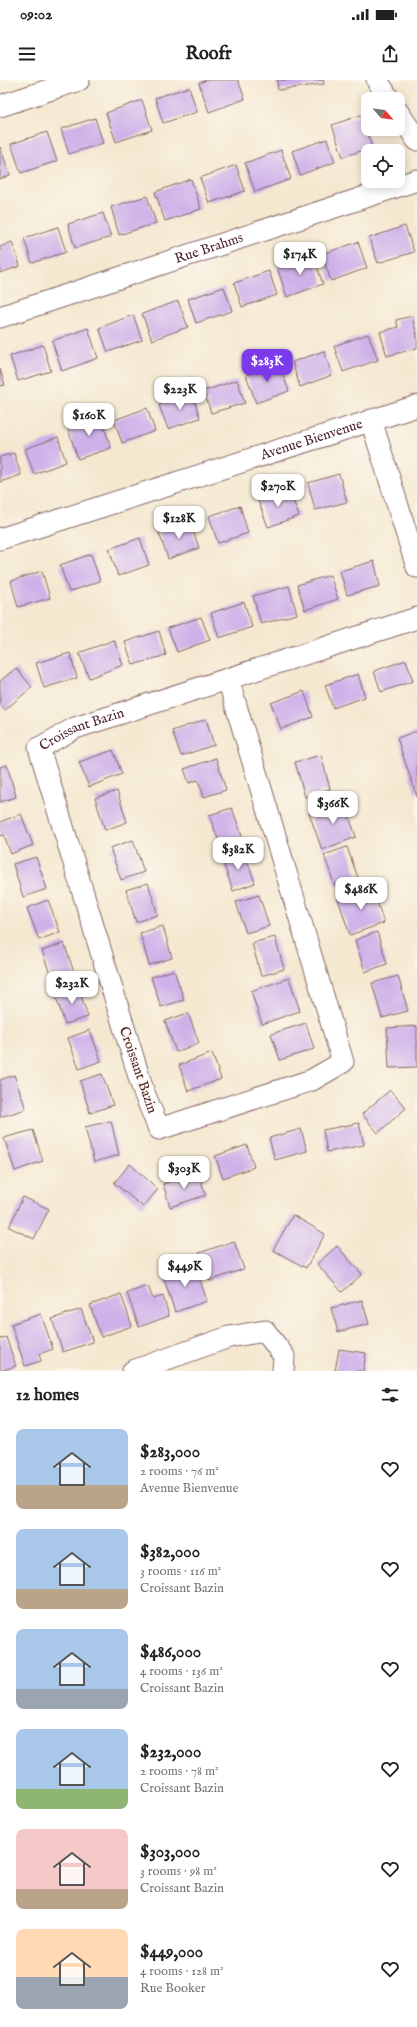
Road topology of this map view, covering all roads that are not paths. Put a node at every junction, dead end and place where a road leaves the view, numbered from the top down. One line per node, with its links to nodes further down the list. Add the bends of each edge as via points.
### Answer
1 (79, 80): 4 (street)
2 (377, 80): 3 (street)
3 (385, 92)
4 (0, 106)
5 (405, 122): 6 (street)
6 (417, 140)
7 (417, 180): 8 (street, Rue Brahms)
8 (0, 316)
9 (417, 406): 10 (street, Avenue Bienvenue)
10 (371, 420): 11 (street, Avenue Bienvenue); 12 (street)
11 (0, 539)
12 (417, 567)
13 (417, 618): 14 (street, Croissant Bazin)
14 (228, 679): 14 (street, Croissant Bazin, via 343,1062 312,1080 159,1129 143,1090 39,748 75,728)
15 (133, 1371): 16 (street, via 229,1337 266,1331 284,1356)
16 (283, 1371)

